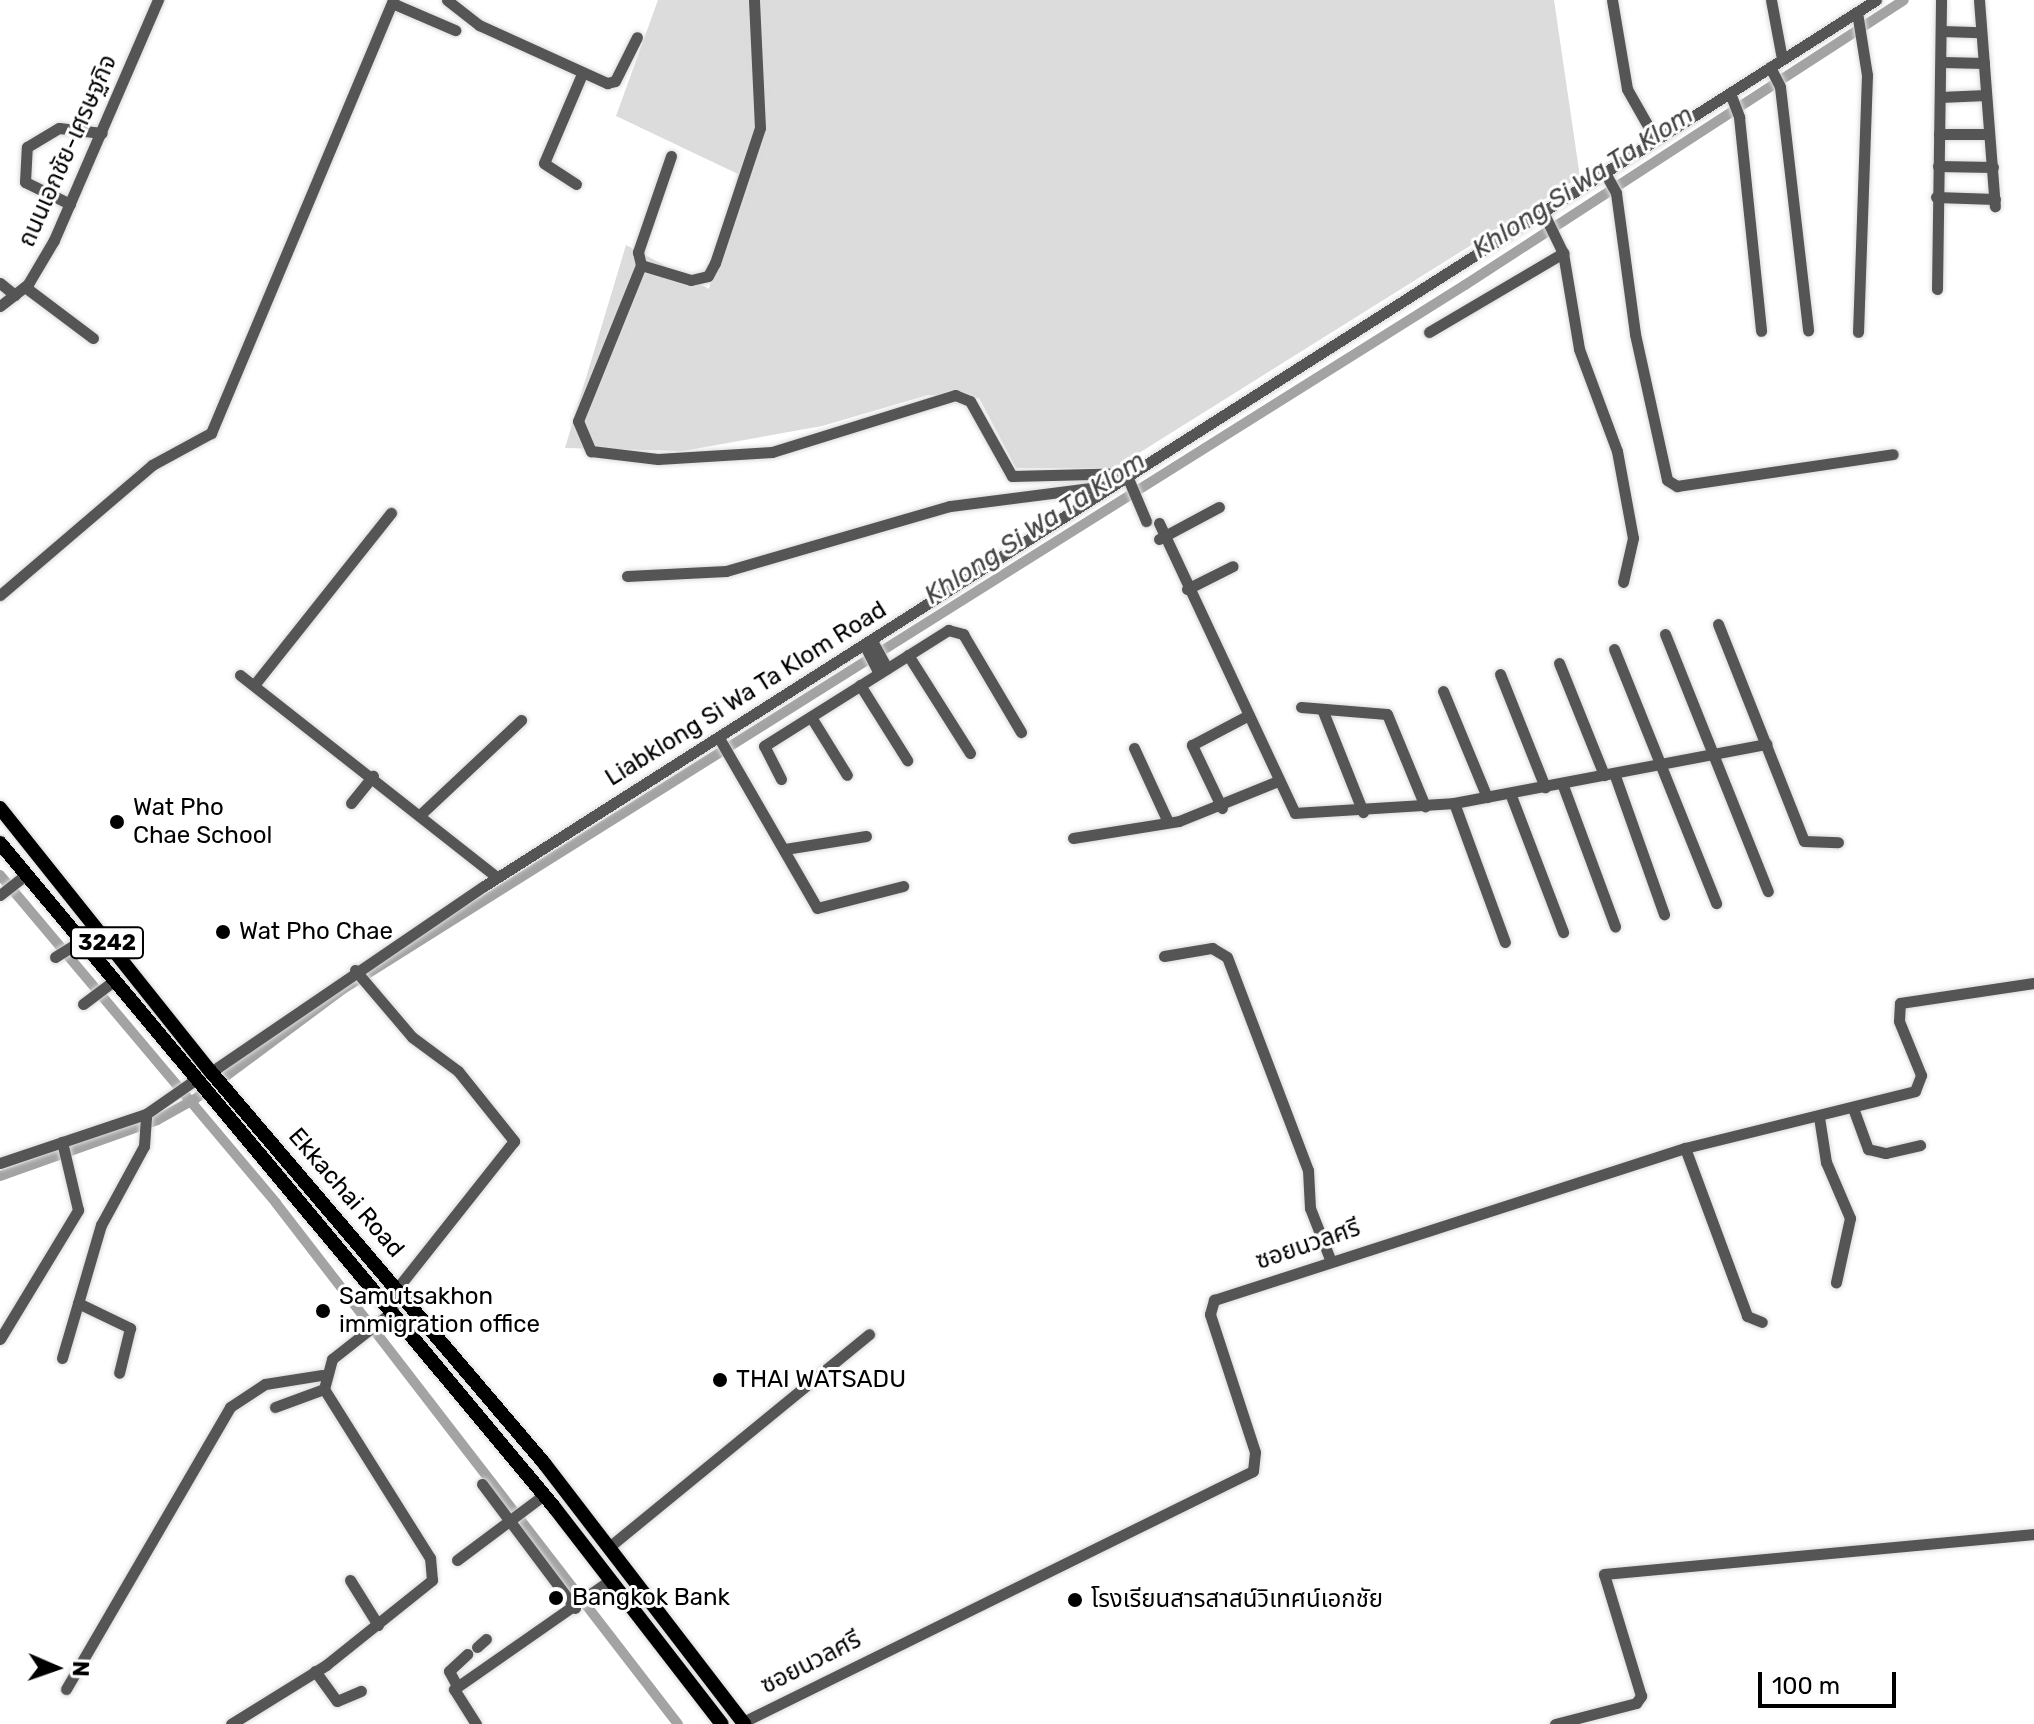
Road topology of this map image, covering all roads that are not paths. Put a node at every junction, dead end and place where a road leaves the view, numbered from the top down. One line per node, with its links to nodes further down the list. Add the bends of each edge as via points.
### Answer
1 (158, 0): 23 (street, ถนนเอกชัย-เศรษฐกิจ)
2 (447, 0): 18 (street, via 479,25)
3 (754, 0): 36 (street, via 760,128 715,263 708,276 691,280)
4 (1612, 0): 26 (street, via 1627,89)
5 (1771, 0): 15 (street)
6 (1876, 0): 10 (street, Liabklong Si Wa Ta Klom Road)
7 (1941, 0): 12 (street)
8 (1979, 0): 13 (street)
9 (392, 2): 11 (street); 56 (street, via 211,433 152,465)
10 (1859, 17): 15 (street, Liabklong Si Wa Ta Klom Road); 44 (street, via 1865,38)
11 (455, 30)
12 (1942, 31): 13 (street); 16 (street)
13 (1980, 32): 17 (street)
14 (637, 37): 18 (street, via 615,81)
15 (1782, 59): 19 (street, Liabklong Si Wa Ta Klom Road)
16 (1942, 62): 17 (street); 22 (street)
17 (1984, 63): 20 (street)
18 (582, 74): 31 (street, via 544,163)
19 (1775, 77): 21 (street, Liabklong Si Wa Ta Klom Road); 41 (street)
20 (1986, 95): 22 (street); 25 (street)
21 (1732, 97): 26 (street, Liabklong Si Wa Ta Klom Road); 42 (street, via 1739,117)
22 (1940, 97): 24 (street)
23 (102, 133): 33 (street, ถนนเอกชัย-เศรษฐกิจ); 33 (street, via 59,128 27,147 25,182)
24 (1939, 134): 25 (street); 28 (street)
25 (1989, 134): 29 (street)
26 (1656, 140): 30 (street, Liabklong Si Wa Ta Klom Road)
27 (671, 156): 36 (street, via 638,252)
28 (1938, 166): 29 (street); 32 (street)
29 (1993, 167): 32 (street, via 1995,203)
30 (1607, 176): 34 (street, Liabklong Si Wa Ta Klom Road); 46 (street, via 1616,193 1635,334 1667,480 1677,486)
31 (576, 184)
32 (1936, 197): 38 (street)
33 (70, 204): 39 (street, ถนนเอกชัย-เศรษฐกิจ)
34 (1546, 218): 35 (street); 47 (street, Liabklong Si Wa Ta Klom Road)
35 (1563, 253): 43 (street); 54 (street, via 1579,349 1608,412 1630,524 1634,556)
36 (641, 265): 47 (street, via 578,421 591,451 658,459 772,452 955,395 970,401 1012,476)
37 (0, 283): 39 (street)
38 (1937, 289)
39 (20, 291): 40 (street, ถนนเอกชัย-เศรษฐกิจ); 45 (street)
40 (0, 306)
41 (1808, 330)
42 (1761, 331)
43 (1429, 332)
44 (1858, 332)
45 (93, 338)
46 (1893, 454)
47 (1129, 474): 48 (street, Liabklong Si Wa Ta Klom Road); 51 (street)
48 (1114, 484): 53 (street, via 950,506 726,571); 59 (street, Liabklong Si Wa Ta Klom Road)
49 (1219, 507): 51 (street)
50 (391, 513): 66 (street)
51 (1163, 540): 55 (street)
52 (1233, 566): 55 (street)
53 (627, 576)
54 (1623, 582)
55 (1187, 589): 71 (street)
56 (0, 595)
57 (1718, 624): 76 (street)
58 (1665, 634): 79 (street)
59 (870, 646): 63 (street); 75 (street, Liabklong Si Wa Ta Klom Road)
60 (1614, 649): 81 (street)
61 (908, 655): 63 (street); 74 (street, via 948,630 963,634); 78 (street)
62 (1559, 663): 82 (street)
63 (881, 666): 67 (street)
64 (1500, 674): 88 (street)
65 (240, 675): 66 (street)
66 (254, 685): 84 (street)
67 (860, 685): 72 (street); 80 (street)
68 (1443, 691): 90 (street)
69 (1301, 707): 70 (street)
70 (1322, 709): 93 (street, via 1387,714); 96 (street)
71 (1249, 715): 86 (street); 95 (street, via 1192,745)
72 (811, 717): 83 (street); 85 (street, via 764,746)
73 (521, 720): 97 (street)
74 (1021, 732)
75 (721, 742): 103 (street); 104 (street, Liabklong Si Wa Ta Klom Road)
76 (1766, 744): 79 (street); 101 (street, via 1804,841)
77 (1134, 748): 98 (street)
78 (970, 753)
79 (1715, 754): 81 (street); 107 (street)
80 (907, 760)
81 (1664, 764): 82 (street); 108 (street)
82 (1609, 774): 87 (street); 109 (street)
83 (847, 775)
84 (373, 776): 91 (street); 97 (street)
85 (781, 779)
86 (1278, 781): 95 (street); 96 (street, via 1295,813)
87 (1562, 783): 88 (street); 110 (street)
88 (1545, 787): 89 (street)
89 (1510, 793): 90 (street); 111 (street)
90 (1487, 797): 92 (street)
91 (351, 803)
92 (1454, 803): 93 (street); 113 (street)
93 (1425, 806): 96 (street)
94 (0, 808): 118 (main road, Ekkachai Road / 3242)
95 (1222, 808): 98 (street)
96 (1363, 812)
97 (422, 813): 104 (street)
98 (1168, 822): 100 (street)
99 (866, 836): 103 (street)
100 (1073, 838)
101 (1838, 842)
102 (0, 843): 105 (main road, Ekkachai Road / 3242)
103 (785, 849): 106 (street, via 817,908)
104 (497, 877): 116 (street, Liabklong Si Wa Ta Klom Road)
105 (11, 886): 112 (main road, Ekkachai Road / 3242)
106 (903, 886)
107 (1768, 891)
108 (1716, 903)
109 (1664, 914)
110 (1615, 926)
111 (1563, 932)
112 (79, 942): 114 (street); 119 (main road, Ekkachai Road / 3242, via 97,993)
113 (1505, 942)
114 (59, 954)
115 (1164, 956): 127 (street, via 1212,948 1227,957 1308,1170 1310,1208)
116 (358, 972): 118 (street, Liabklong Si Wa Ta Klom Road); 129 (street, via 412,1037 458,1071 514,1141)
117 (2034, 983): 120 (street, ซอยนวลศรี, via 1900,1003 1899,1021 1920,1084)
118 (213, 1074): 129 (main road, Ekkachai Road / 3242)
119 (196, 1083): 121 (street); 131 (main road, Ekkachai Road / 3242)
120 (1853, 1108): 122 (street, ซอยนวลศรี); 124 (street, via 1868,1149 1886,1153)
121 (147, 1117): 123 (street); 130 (street, via 147,1135 101,1225)
122 (1819, 1117): 125 (street, ซอยนวลศรี); 128 (street, via 1826,1162 1850,1218)
123 (63, 1145): 126 (street); 134 (street, via 78,1210)
124 (1920, 1145)
125 (1685, 1148): 127 (street, ซอยนวลศรี); 132 (street, via 1747,1316)
126 (0, 1163)
127 (1330, 1259): 159 (street, ซอยนวลศรี, via 1209,1305 1255,1452 1253,1471)
128 (1836, 1282)
129 (399, 1286): 140 (main road, Ekkachai Road / 3242)
130 (78, 1303): 135 (street); 136 (street, via 130,1328)
131 (389, 1314): 137 (street); 141 (main road, Ekkachai Road / 3242)
132 (1762, 1322)
133 (869, 1334): 146 (street)
134 (0, 1339)
135 (62, 1358)
136 (119, 1373)
137 (322, 1375): 138 (street); 155 (street, via 265,1384 230,1407)
138 (324, 1389): 139 (street); 151 (street, via 433,1566 428,1586)
139 (275, 1407)
140 (529, 1444): 141 (main road); 146 (main road, Ekkachai Road / 3242)
141 (512, 1457): 143 (main road, Ekkachai Road / 3242)
142 (482, 1484): 144 (street)
143 (544, 1495): 144 (street); 149 (main road, Ekkachai Road / 3242)
144 (512, 1520): 147 (street); 150 (street)
145 (2034, 1534): 158 (street, via 1604,1574 1641,1696)
146 (609, 1547): 159 (main road, Ekkachai Road / 3242)
147 (457, 1560)
148 (350, 1580): 151 (street)
149 (610, 1580): 150 (street); 162 (main road, Ekkachai Road / 3242)
150 (577, 1606): 154 (street)
151 (378, 1625): 153 (street)
152 (476, 1647): 154 (street, via 449,1671)
153 (315, 1671): 156 (street, via 337,1701); 157 (street)
154 (457, 1686): 161 (street)
155 (66, 1689)
156 (361, 1691)
157 (248, 1720): 160 (street)
158 (1572, 1722): 163 (street)
159 (743, 1723)
160 (231, 1724)
161 (476, 1724)
162 (722, 1724)
163 (1555, 1724)

